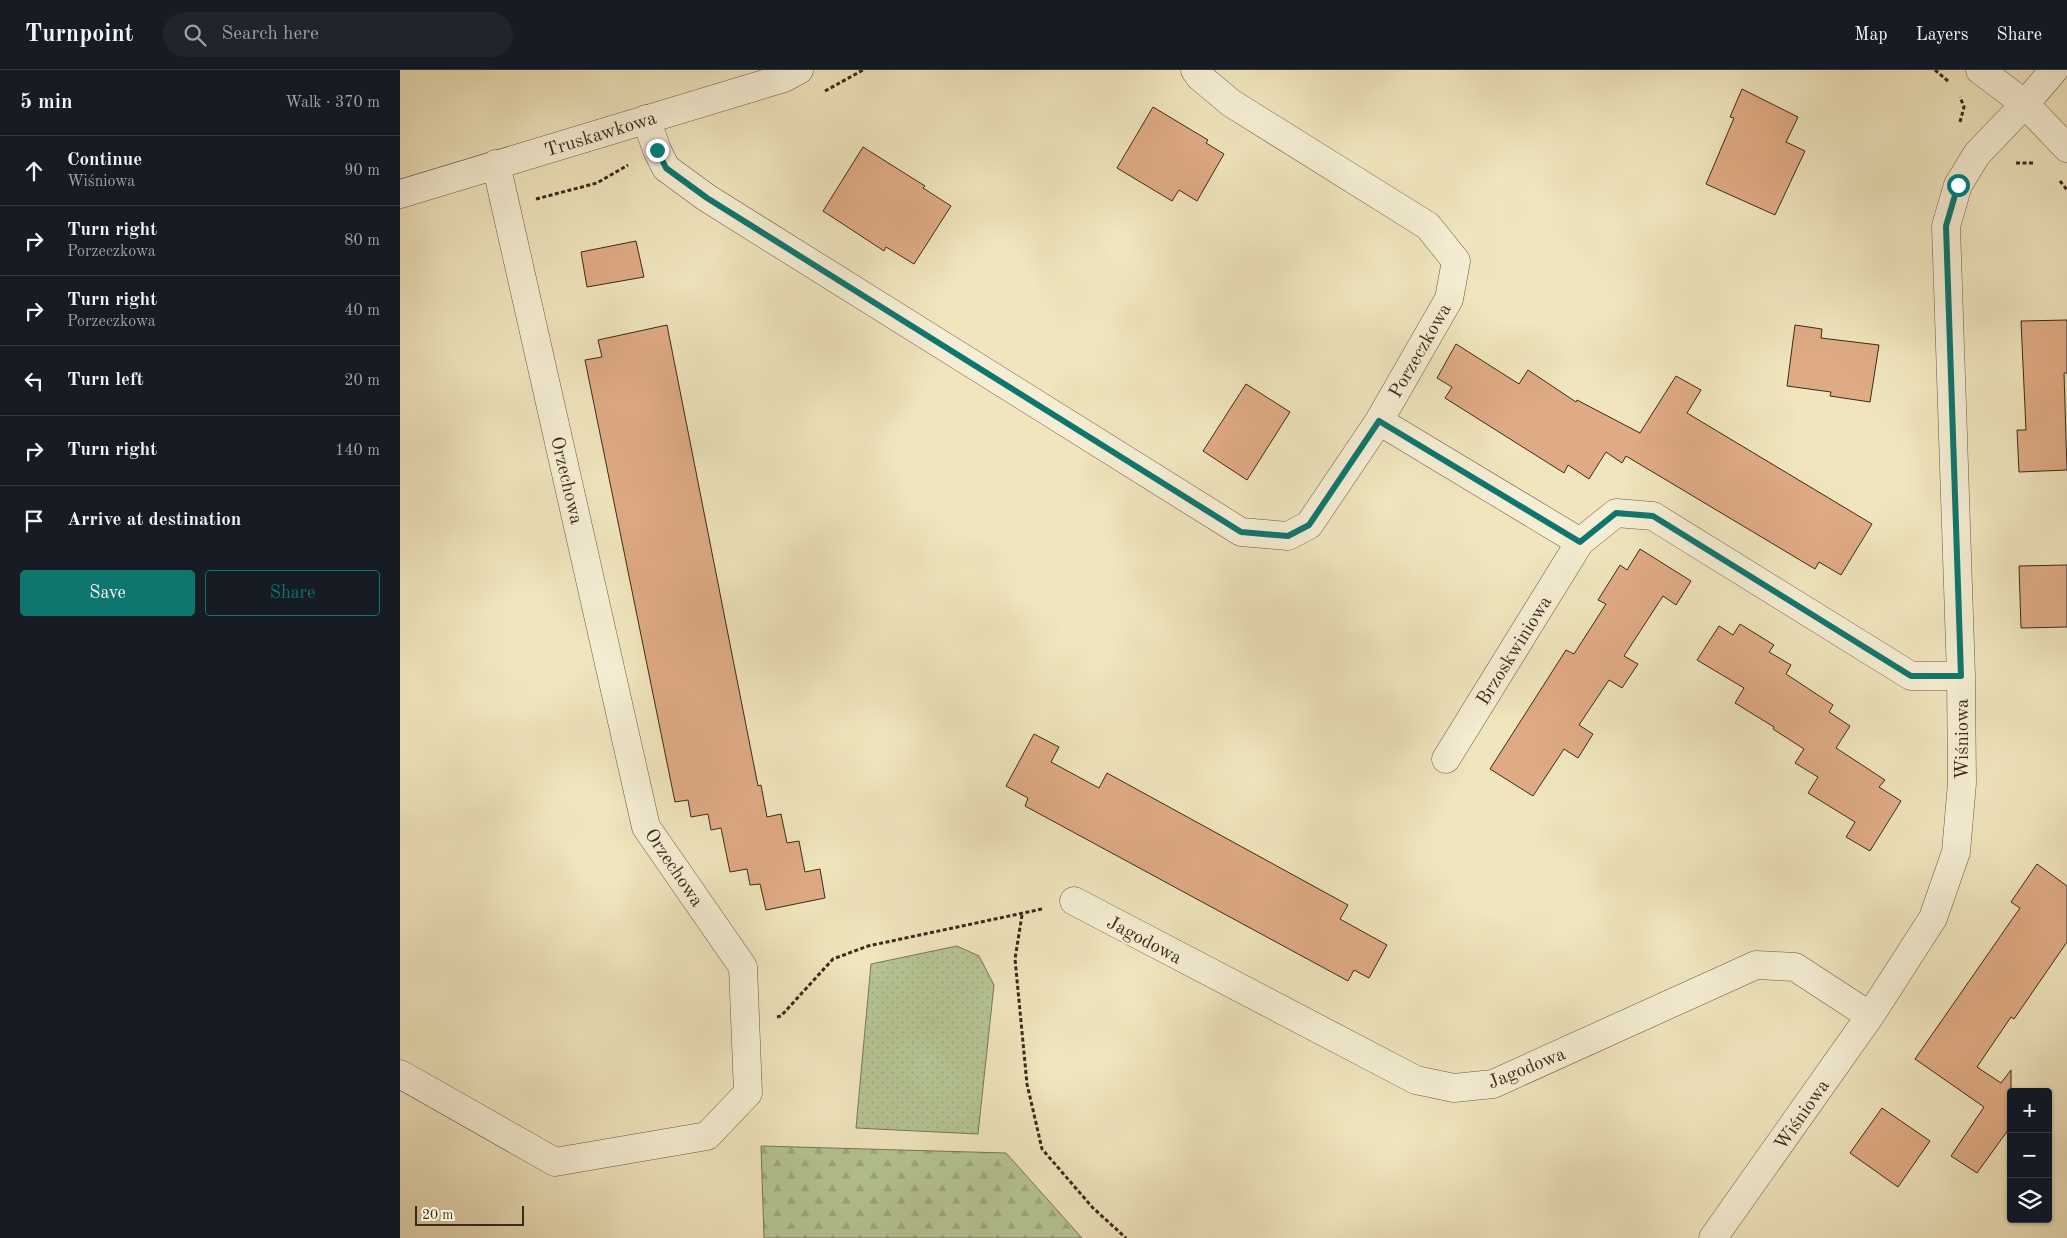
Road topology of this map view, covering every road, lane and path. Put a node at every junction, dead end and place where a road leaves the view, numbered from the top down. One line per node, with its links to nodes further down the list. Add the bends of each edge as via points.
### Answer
1 (799, 70): 6 (street, Truskawkowa, via 784,78)
2 (1195, 70): 10 (street, Porzeczkowa, via 1231,103 1428,226 1456,261 1449,299)
3 (1980, 70): 5 (street)
4 (2054, 70): 5 (street, Wiśniowa)
5 (2025, 104): 7 (street); 12 (street, Wiśniowa, via 1977,154 1958,185 1946,226)
6 (646, 119): 8 (street, Truskawkowa); 10 (street, Porzeczkowa, via 666,168 707,198 1241,532 1288,536 1309,525)
7 (2067, 148)
8 (496, 164): 9 (street, Truskawkowa); 17 (street, Orzechowa, via 646,827 743,967)
9 (400, 194)
10 (1379, 421): 11 (street)
11 (1580, 542): 12 (street, via 1616,513 1653,516 1911,676); 13 (street, Brzoskwiniowa)
12 (1961, 676): 16 (street, Wiśniowa, via 1962,783 1956,852 1933,918)
13 (1446, 759)
14 (1074, 901): 15 (path); 16 (street, Jagodowa, via 1416,1080 1454,1088 1493,1084 1756,965 1795,967)
15 (1022, 915): 17 (path, via 868,946 834,958 781,1016); 19 (path, via 1014,959 1027,1084 1042,1149 1093,1208)
16 (1870, 1016): 20 (street, Wiśniowa)
17 (746, 1026): 18 (street, Orzechowa, via 748,1093 707,1136 555,1162)
18 (400, 1074)
19 (1126, 1238)
20 (1713, 1238)

